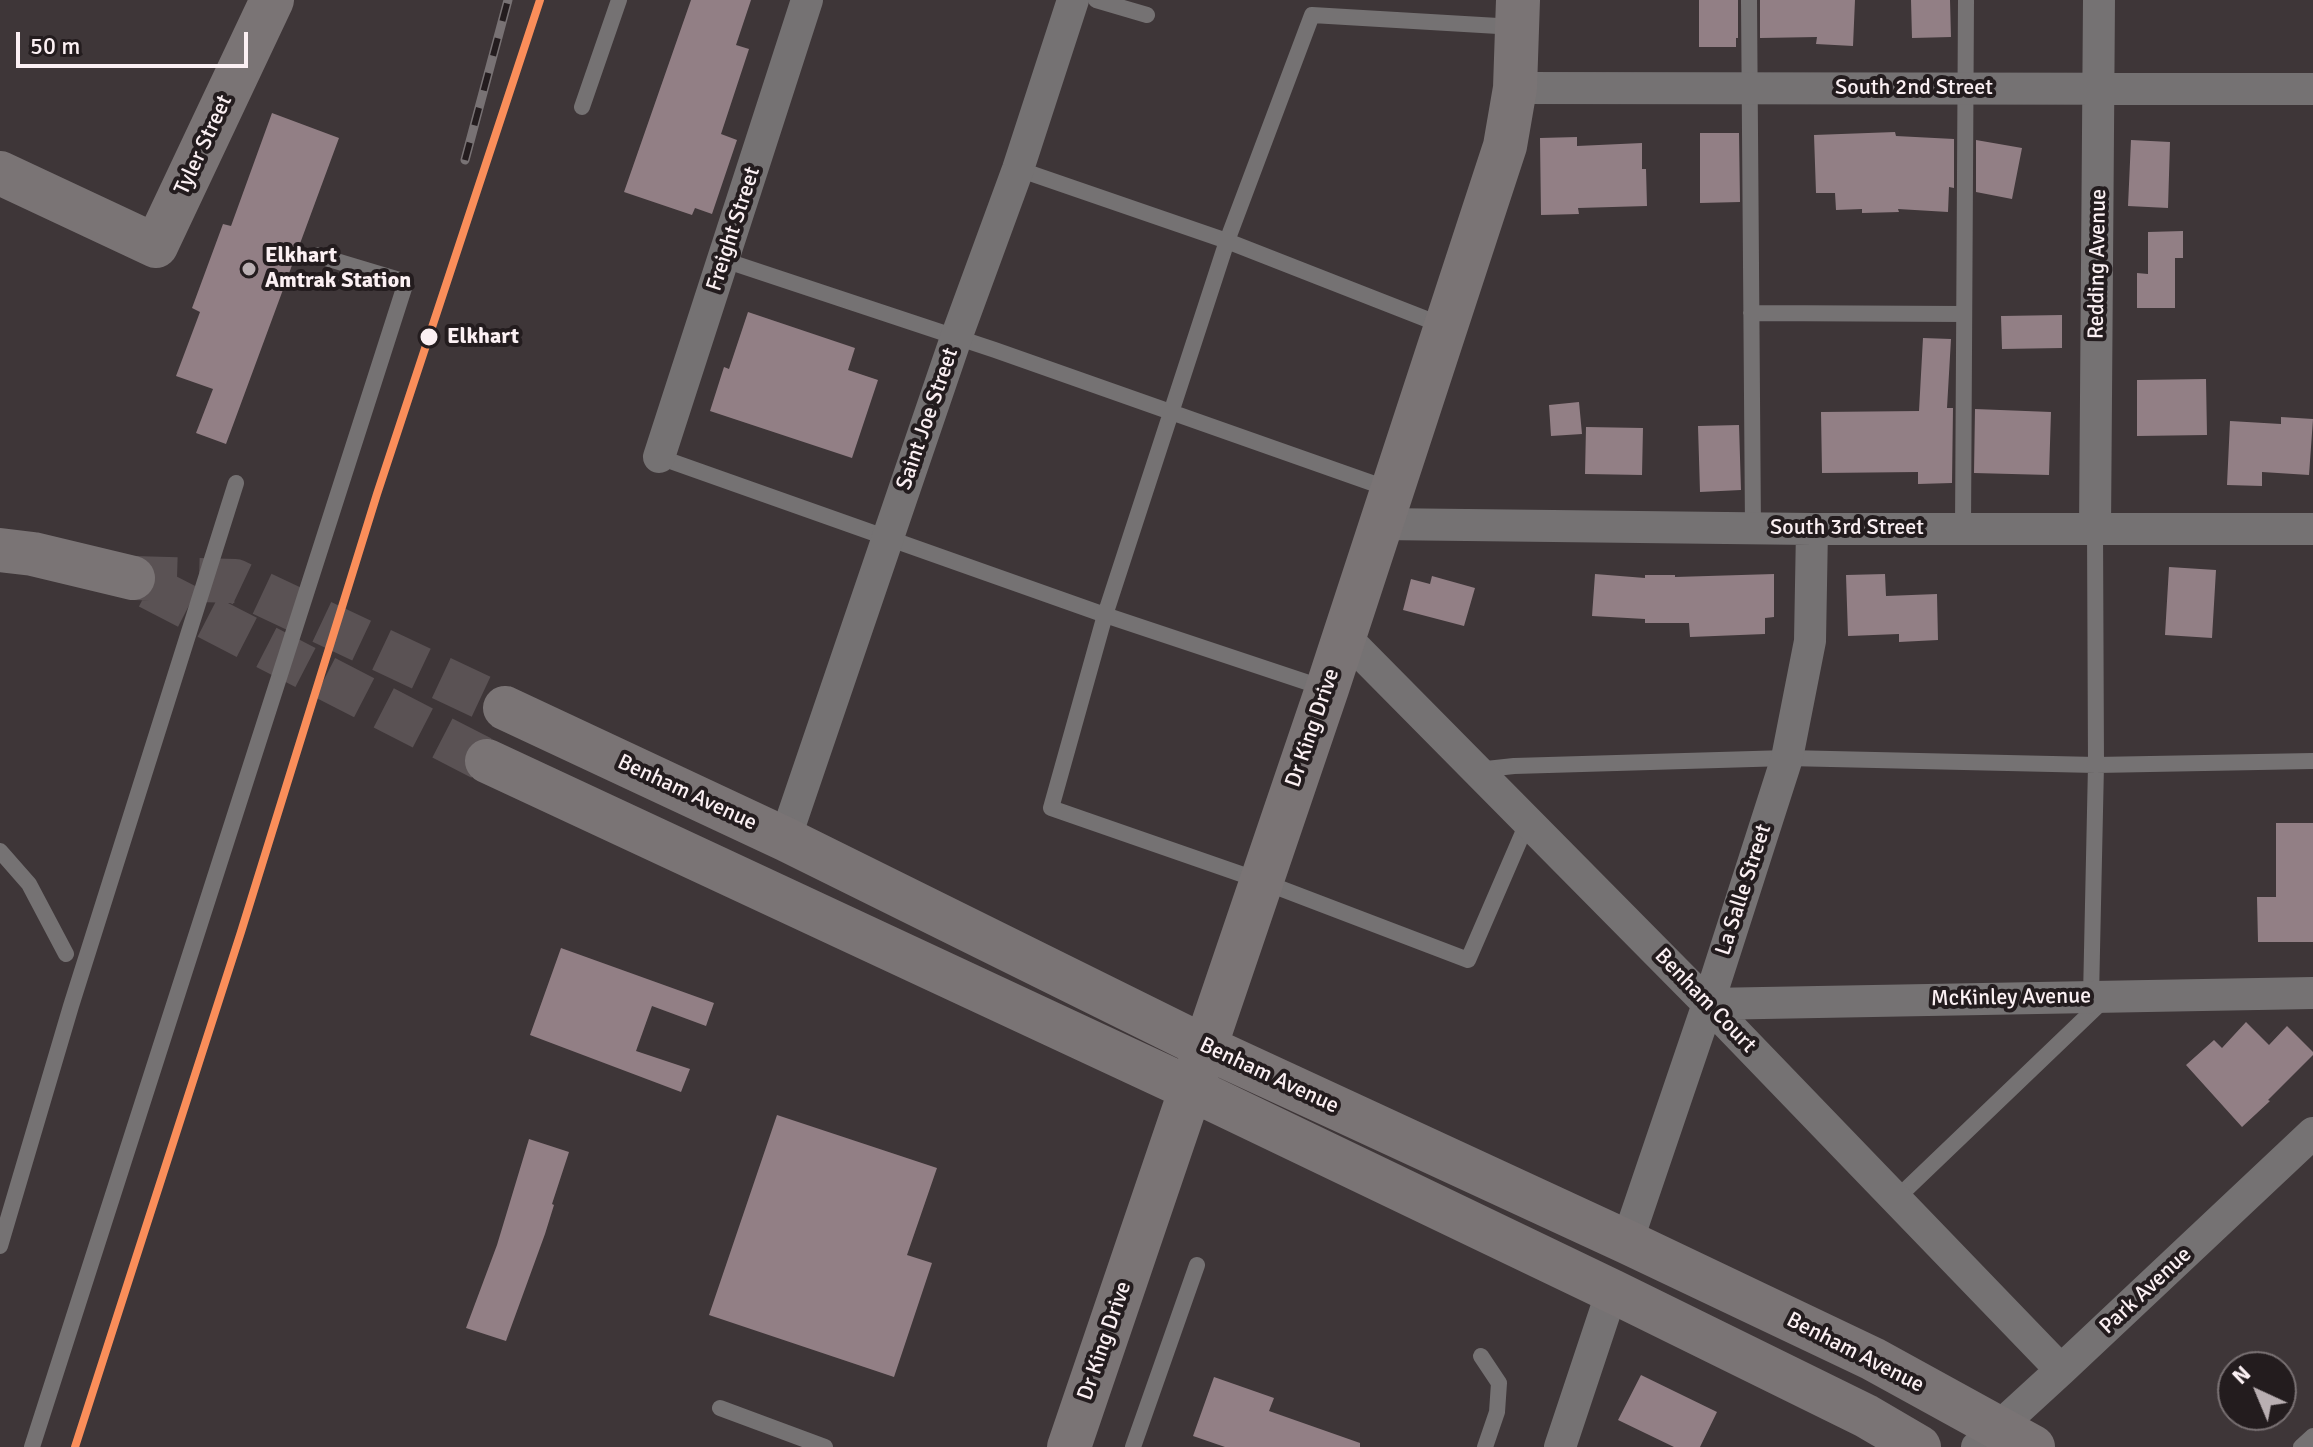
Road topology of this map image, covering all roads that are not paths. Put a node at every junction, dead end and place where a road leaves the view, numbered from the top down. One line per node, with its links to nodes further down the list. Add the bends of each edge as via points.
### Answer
1 (272, 0): 18 (main road, Tyler Street, via 156,246)
2 (619, 0): 16 (lane)
3 (807, 0): 21 (street, Freight Street)
4 (1073, 0): 17 (street, Saint Joe Street)
5 (1096, 0): 10 (lane)
6 (1749, 0): 12 (lane)
7 (1966, 0): 13 (lane)
8 (2099, 0): 14 (street, Redding Avenue)
9 (1517, 14): 11 (main road, Dr King Drive); 19 (lane, via 1312,15)
10 (1147, 15)
11 (1515, 88): 12 (street, South 2nd Street); 24 (main road, Dr King Drive, via 1505,146)
12 (1749, 88): 13 (street, South 2nd Street); 22 (lane)
13 (1966, 88): 14 (street, South 2nd Street); 23 (lane)
14 (2100, 88): 15 (street, South 2nd Street); 33 (street, Redding Avenue)
15 (2313, 89)
16 (582, 107)
17 (1018, 169): 19 (lane); 25 (street, Saint Joe Street)
18 (0, 173)
19 (1227, 241): 24 (lane); 26 (lane)
20 (316, 255): 69 (lane, via 406,282)
21 (724, 260): 25 (lane); 27 (street, Freight Street)
22 (1751, 313): 23 (lane); 30 (lane)
23 (1964, 314): 31 (lane)
24 (1445, 326): 29 (main road, Dr King Drive)
25 (956, 338): 26 (lane); 35 (street, Saint Joe Street)
26 (1172, 413): 29 (lane); 38 (lane)
27 (659, 457): 35 (lane)
28 (236, 483): 60 (lane)
29 (1385, 507): 30 (street, South 3rd Street); 39 (main road, Dr King Drive)
30 (1753, 528): 32 (street, South 3rd Street)
31 (1963, 528): 32 (street, South 3rd Street); 33 (street, South 3rd Street)
32 (1812, 529): 42 (street, La Salle Street, via 1810,641)
33 (2095, 529): 34 (street, South 3rd Street); 45 (lane)
34 (2313, 529)
35 (887, 539): 38 (lane); 48 (street, Saint Joe Street)
36 (0, 550): 37 (main road)
37 (133, 578)
38 (1105, 615): 40 (lane); 50 (lane, via 1051,808)
39 (1344, 636): 40 (main road, Dr King Drive); 46 (street, Benham Court)
40 (1327, 689): 50 (main road, Dr King Drive)
41 (505, 708): 48 (main road, Benham Avenue)
42 (1787, 758): 45 (lane); 46 (lane); 54 (street, La Salle Street)
43 (487, 761): 56 (main road, Benham Avenue)
44 (2313, 761): 45 (lane)
45 (2096, 765): 53 (lane)
46 (1477, 770): 47 (street, Benham Court)
47 (1528, 821): 50 (lane, via 1468,960); 54 (street, Benham Court)
48 (785, 839): 55 (main road, Benham Avenue)
49 (0, 851): 51 (lane, via 29,884)
50 (1261, 881): 55 (main road, Dr King Drive)
51 (66, 954)
52 (2313, 993): 53 (street, McKinley Avenue)
53 (2099, 997): 54 (street, McKinley Avenue); 58 (lane)
54 (1708, 1004): 58 (street, Benham Court); 59 (street, La Salle Street)
55 (1205, 1047): 56 (main road, Dr King Drive); 59 (main road, Benham Avenue)
56 (1191, 1089): 62 (main road, Benham Avenue); 68 (main road, Dr King Drive)
57 (2313, 1133): 64 (street, Park Avenue)
58 (1896, 1199): 64 (street, Benham Court)
59 (1627, 1242): 67 (main road, Benham Avenue, via 1873,1359)
60 (0, 1246)
61 (1197, 1265): 71 (lane)
62 (1612, 1291): 73 (street); 74 (main road, Benham Avenue)
63 (1481, 1356): 72 (lane, via 1499,1383 1497,1412)
64 (2061, 1370): 67 (street, Park Avenue)
65 (720, 1408): 70 (lane)
66 (2313, 1436): 75 (lane)
67 (2002, 1440)
68 (1076, 1445)
69 (32, 1447)
70 (825, 1447)
71 (1133, 1447)
72 (1485, 1447)
73 (1560, 1447)
74 (1919, 1447)
75 (2301, 1447)

